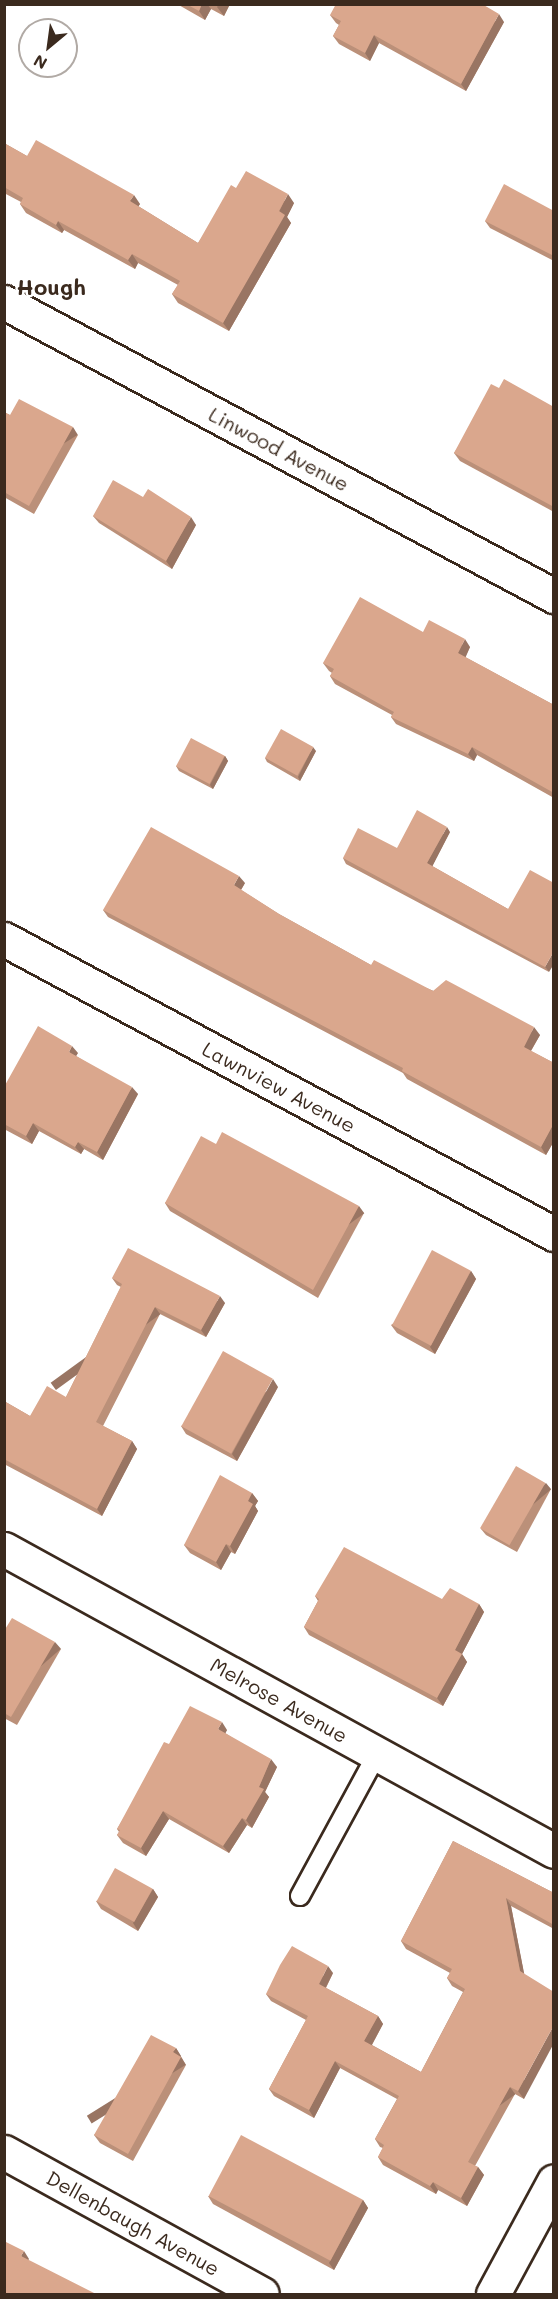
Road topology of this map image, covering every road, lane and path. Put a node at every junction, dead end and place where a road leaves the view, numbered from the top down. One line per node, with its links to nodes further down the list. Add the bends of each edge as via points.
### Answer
1 (4, 302): 2 (street, Linwood Avenue)
2 (554, 596)
3 (4, 939): 4 (street, Lawnview Avenue)
4 (554, 1234)
5 (4, 1549): 6 (street, Melrose Avenue)
6 (377, 1754): 7 (street, Melrose Avenue); 8 (lane)
7 (554, 1851)
8 (300, 1896)
9 (4, 2152): 11 (street, Dellenbaugh Avenue)
10 (554, 2181): 13 (street)
11 (222, 2285): 12 (street, Dellenbaugh Avenue)
12 (262, 2295)
13 (494, 2295)

